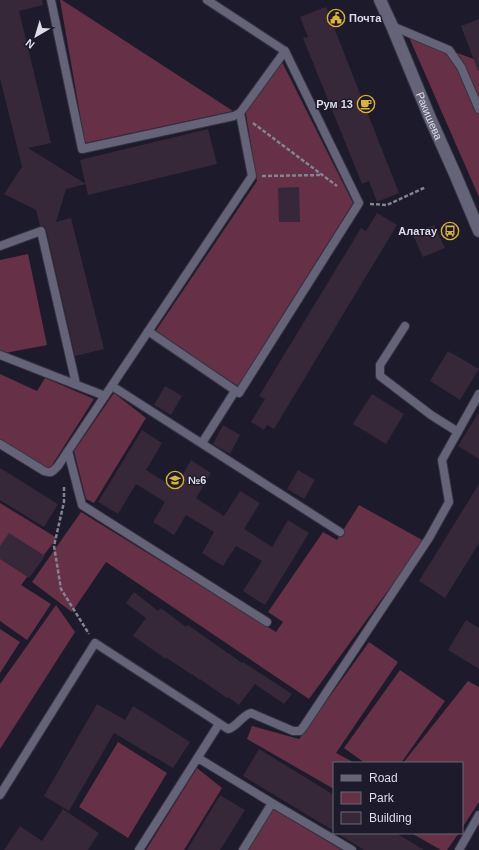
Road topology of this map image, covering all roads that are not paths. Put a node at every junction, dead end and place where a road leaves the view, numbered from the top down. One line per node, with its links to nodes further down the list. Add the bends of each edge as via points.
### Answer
1 (51, 0): 7 (lane, via 82,149)
2 (207, 0): 5 (lane)
3 (380, 0): 4 (street, Ракишева)
4 (392, 26): 6 (lane, via 449,50 461,67); 8 (street, Ракишева)
5 (285, 51): 7 (lane); 15 (lane, via 360,203 239,393)
6 (479, 109)
7 (240, 113): 11 (lane, via 252,176)
8 (479, 231)
9 (0, 246): 13 (lane, via 41,232)
10 (405, 326): 18 (lane, via 380,365 380,376)
11 (148, 332): 14 (lane); 15 (lane)
12 (0, 355): 13 (lane)
13 (76, 384): 17 (lane)
14 (112, 386): 17 (lane); 19 (lane)
15 (235, 391): 19 (lane)
16 (479, 394): 18 (lane)
17 (105, 396): 21 (lane)
18 (458, 432): 24 (lane, via 442,460 450,502 429,538 300,731 293,731 250,713 232,728 228,729)
19 (202, 443): 22 (lane)
20 (0, 444): 21 (lane, via 49,473 58,466)
21 (68, 451): 23 (lane, via 82,505)
22 (340, 532)
23 (267, 622)
24 (219, 724): 25 (lane); 26 (lane, via 95,643)
25 (198, 758): 27 (lane); 29 (lane)
26 (0, 795)
27 (272, 803): 30 (lane); 31 (lane)
28 (479, 815): 32 (lane)
29 (139, 850)
30 (243, 850)
31 (352, 850)
32 (459, 850)

